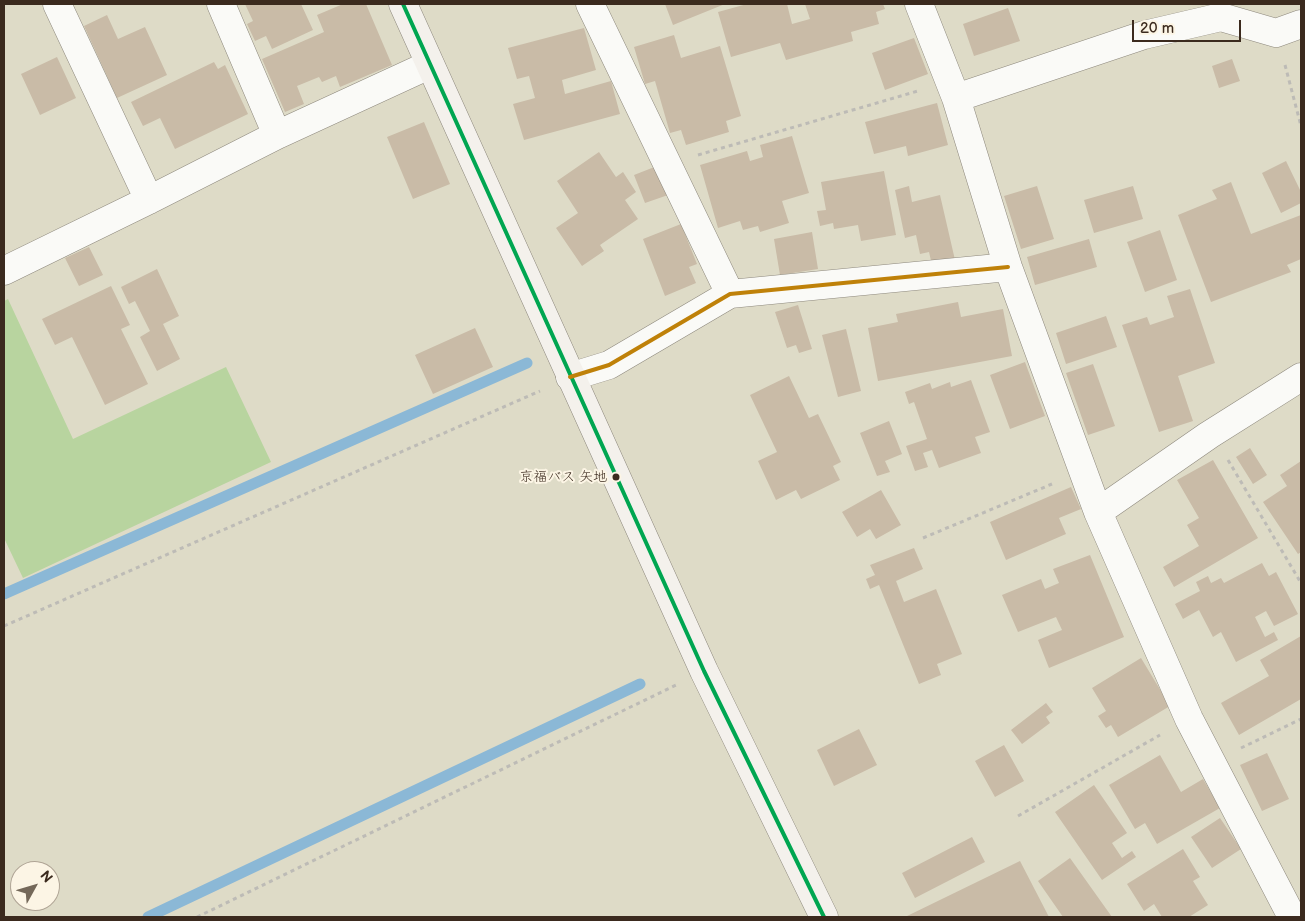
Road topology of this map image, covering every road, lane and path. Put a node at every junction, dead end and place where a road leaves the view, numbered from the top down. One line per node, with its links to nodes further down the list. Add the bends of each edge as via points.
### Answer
1 (57, 4): 12 (street)
2 (221, 4): 10 (street)
3 (403, 4): 7 (main road)
4 (590, 4): 11 (street)
5 (919, 4): 8 (street)
6 (1289, 28): 8 (street, via 1221,17 1144,35); 9 (path)
7 (429, 65): 10 (street); 17 (main road)
8 (953, 90): 11 (path); 13 (street)
9 (1301, 126)
10 (277, 135): 12 (street)
11 (667, 164): 15 (street)
12 (149, 200): 14 (street)
13 (1008, 267): 15 (street); 19 (street)
14 (4, 271)
15 (730, 294): 17 (street, via 609,365)
16 (1301, 377): 20 (street, via 1209,435)
17 (570, 378): 23 (path); 24 (main road)
18 (1228, 459): 22 (path)
19 (1083, 471): 20 (street); 21 (path)
20 (1098, 512): 25 (street)
21 (923, 538)
22 (1301, 583)
23 (4, 626)
24 (704, 671): 29 (path); 30 (main road)
25 (1189, 719): 27 (street); 28 (path)
26 (1301, 719): 27 (path)
27 (1211, 762): 31 (street)
28 (1018, 816)
29 (196, 917)
30 (824, 917)
31 (1292, 917)

